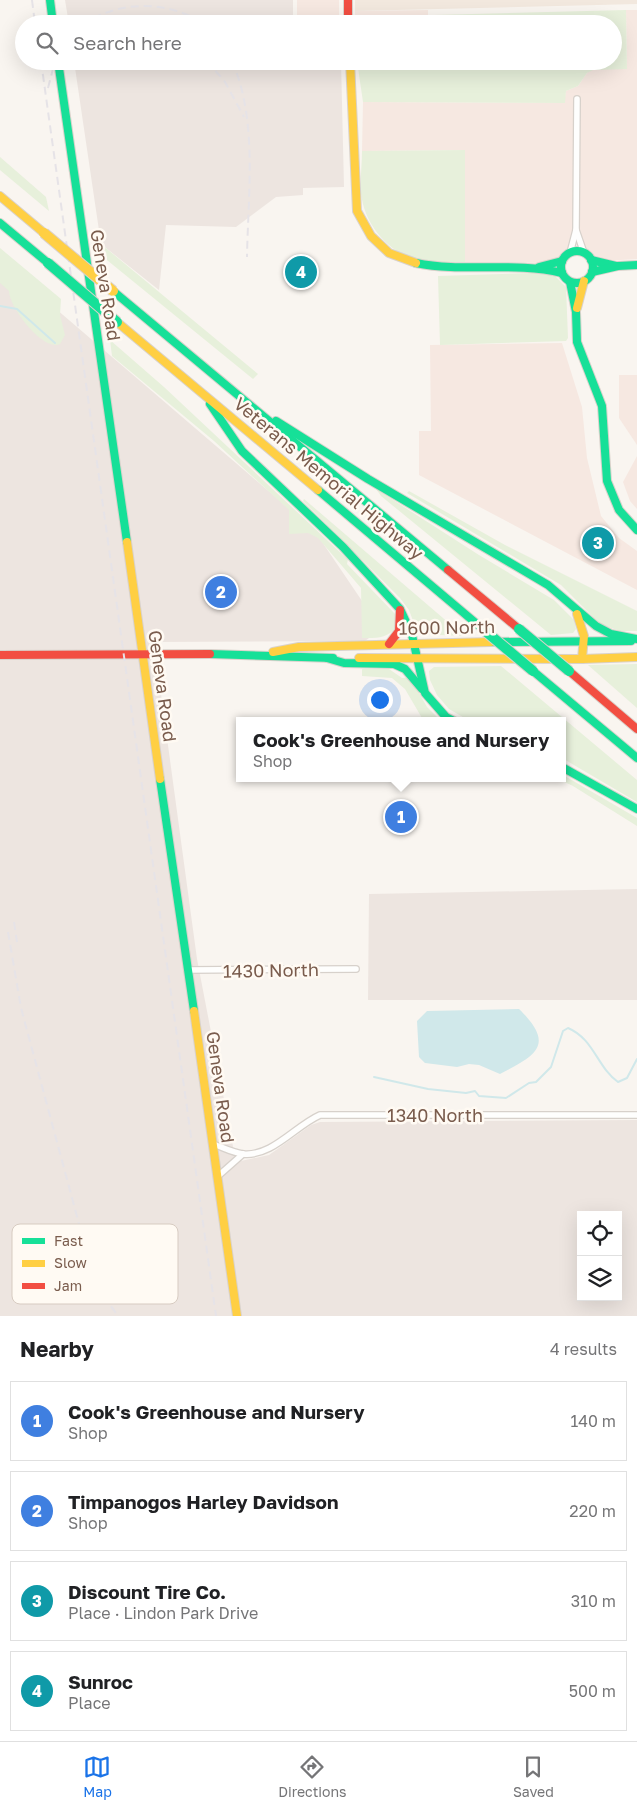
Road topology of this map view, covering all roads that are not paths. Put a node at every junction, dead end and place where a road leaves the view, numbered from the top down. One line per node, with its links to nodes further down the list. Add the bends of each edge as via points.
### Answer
1 (50, 0): 3 (main road)
2 (348, 0): 4 (main road)
3 (52, 15)
4 (348, 15)
5 (59, 70): 31 (main road, Geneva Road)
6 (350, 70): 16 (main road, via 357,211 378,245 399,260 432,268)
7 (577, 99): 10 (street)
8 (0, 196): 23 (main road, Veterans Memorial Highway, bridge)
9 (0, 223): 22 (main road, Veterans Memorial Highway, bridge)
10 (576, 230): 11 (street); 12 (street)
11 (570, 253): 12 (main road); 13 (main road)
12 (587, 256): 15 (main road); 17 (main road)
13 (562, 261): 16 (main road); 18 (main road)
14 (637, 265): 15 (main road)
15 (618, 266): 17 (main road)
16 (537, 267): 18 (main road)
17 (592, 272): 19 (main road)
18 (562, 273): 20 (main road)
19 (584, 281): 20 (main road); 21 (main road)
20 (570, 282): 21 (main road)
21 (576, 312): 24 (main road, via 577,342 602,406 607,481 619,510)
22 (202, 393): 26 (main road, via 242,451 343,547); 41 (main road, Veterans Memorial Highway, bridge)
23 (243, 400): 25 (main road, via 368,479 548,585); 40 (main road, Veterans Memorial Highway, bridge)
24 (637, 530)
25 (570, 603): 27 (main road, via 604,631); 28 (main road, via 585,629)
26 (400, 609): 29 (main road, via 410,626); 30 (main road, via 399,631)
27 (637, 640): 28 (main road, 1600 North)
28 (585, 642): 29 (main road, 1600 North); 37 (main road)
29 (414, 643): 30 (main road, 1600 North); 36 (main road)
30 (389, 644): 32 (main road, 1600 North, via 299,647)
31 (141, 654): 32 (main road, 1600 North); 33 (main road, 1600 North); 45 (main road, Geneva Road)
32 (258, 654): 35 (main road, 1600 North)
33 (0, 656)
34 (637, 657): 37 (main road, 1600 North)
35 (327, 658): 36 (main road, 1600 North); 38 (main road, via 344,663 394,664 405,669)
36 (417, 659): 37 (main road, 1600 North); 38 (main road)
37 (582, 660)
38 (425, 693): 39 (main road)
39 (446, 717)
40 (637, 729)
41 (637, 758)
42 (566, 769): 43 (main road)
43 (637, 809)
44 (356, 969): 45 (street, 1430 North)
45 (187, 970): 47 (main road, Geneva Road)
46 (637, 1115): 48 (street, 1340 North, via 320,1115 303,1123 270,1148)
47 (213, 1144): 48 (street); 49 (main road, Geneva Road)
48 (243, 1154): 49 (street)
49 (217, 1177): 50 (main road, Geneva Road)
50 (237, 1316)

